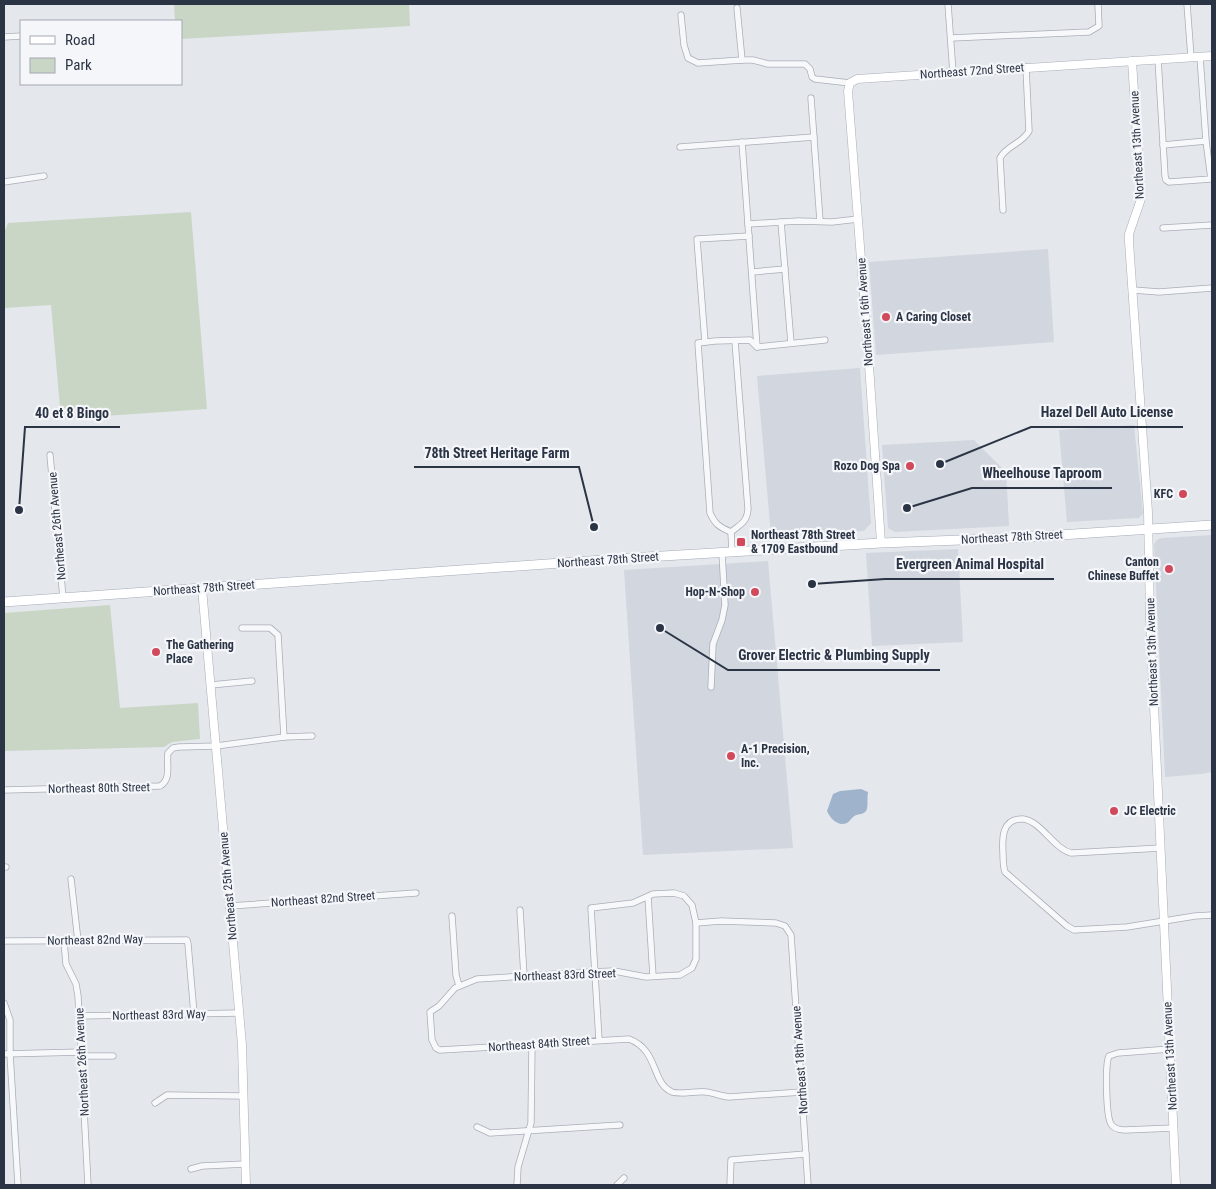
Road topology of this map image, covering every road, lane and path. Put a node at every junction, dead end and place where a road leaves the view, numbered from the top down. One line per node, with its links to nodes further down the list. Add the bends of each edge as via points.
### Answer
1 (948, 4): 8 (street)
2 (1098, 4): 8 (street, via 1099,26 1089,32)
3 (1187, 4): 10 (street)
4 (737, 8): 13 (street)
5 (681, 15): 13 (street, via 688,58 698,63)
6 (20, 36): 7 (street)
7 (4, 37)
8 (951, 38): 16 (street)
9 (1212, 56): 11 (street, Northeast 72nd Street)
10 (1191, 57): 11 (street, Northeast 72nd Street); 12 (street, Northeast 72nd Street)
11 (1200, 57): 20 (street)
12 (1158, 59): 14 (street, Northeast 72nd Street); 22 (street)
13 (742, 60): 17 (street, Northeast 72nd Street, via 805,64 815,79)
14 (1132, 61): 15 (street, Northeast 72nd Street); 37 (street, Northeast 13th Avenue, via 1141,190 1141,203 1129,234)
15 (1026, 67): 16 (street, Northeast 72nd Street); 26 (street, via 1029,131 1007,148 1000,158)
16 (954, 73): 17 (street, Northeast 72nd Street, via 857,79)
17 (850, 83): 27 (street, Northeast 16th Avenue)
18 (811, 98): 19 (street)
19 (814, 137): 21 (street); 29 (street)
20 (1206, 141): 22 (street); 22 (street, via 1211,179 1166,180)
21 (742, 142): 23 (street); 30 (street)
22 (1163, 145)
23 (680, 147)
24 (44, 176): 25 (street)
25 (4, 182)
26 (1003, 210)
27 (858, 219): 29 (street); 47 (street, Northeast 16th Avenue)
28 (781, 222): 29 (street); 30 (street); 34 (street)
29 (820, 222)
30 (748, 224): 33 (street)
31 (1212, 225): 32 (street)
32 (1163, 228)
33 (749, 236): 35 (street); 40 (street, via 697,239)
34 (785, 269): 35 (street); 41 (street)
35 (752, 272): 42 (street)
36 (1212, 288): 37 (street, via 1158,292)
37 (1133, 290): 45 (street, Northeast 13th Avenue)
38 (735, 340): 40 (street); 42 (street, via 750,340); 46 (street, via 748,509 747,518)
39 (825, 340): 41 (street)
40 (705, 342): 46 (street, via 698,343 710,513 714,523)
41 (791, 343): 42 (street)
42 (758, 347)
43 (50, 455): 51 (street, Northeast 26th Avenue)
44 (1212, 525): 45 (main road, Northeast 78th Street)
45 (1148, 529): 47 (main road, Northeast 78th Street); 61 (street, Northeast 13th Avenue)
46 (731, 532): 48 (street)
47 (881, 543): 48 (main road, Northeast 78th Street)
48 (732, 552): 49 (main road, Northeast 78th Street)
49 (722, 553): 50 (main road, Northeast 78th Street); 56 (street, via 725,605 712,650)
50 (202, 588): 51 (main road, Northeast 78th Street); 55 (street, Northeast 25th Avenue)
51 (63, 598): 52 (main road, Northeast 78th Street)
52 (4, 602)
53 (242, 628): 58 (street, via 270,628 278,635)
54 (252, 681): 55 (street)
55 (211, 684): 59 (street, Northeast 25th Avenue)
56 (711, 687)
57 (312, 736): 58 (street, Northeast 80th Street)
58 (284, 738): 59 (street, Northeast 80th Street)
59 (216, 746): 60 (street, Northeast 80th Street, via 173,748 168,755 167,780 160,786); 65 (street, Northeast 25th Avenue)
60 (4, 790)
61 (1161, 848): 69 (street, Northeast 13th Avenue); 69 (street, via 1071,852 1027,820 1014,820 1002,835 1004,870 1074,930 1127,928)
62 (71, 879): 73 (street)
63 (416, 893): 65 (street, Northeast 82nd Street)
64 (648, 897): 70 (street, via 674,893 687,897); 74 (street, via 633,903 590,908); 76 (street)
65 (230, 906): 79 (street, Northeast 25th Avenue)
66 (520, 910): 75 (street)
67 (1212, 915): 69 (street)
68 (452, 916): 77 (street, via 456,975)
69 (1164, 922): 84 (street, Northeast 13th Avenue)
70 (696, 923): 76 (street, Northeast 83rd Street, via 696,959 692,968 680,975); 89 (street, Northeast 18th Avenue, via 777,923 785,926 791,935)
71 (4, 941): 72 (street, Northeast 82nd Way)
72 (64, 941): 73 (street, Northeast 82nd Way); 81 (street, Northeast 26th Avenue, via 66,964 78,990)
73 (78, 941): 80 (street, Northeast 82nd Way, via 187,940)
74 (593, 971): 75 (street, Northeast 83rd Street); 76 (street, Northeast 83rd Street, via 614,970); 82 (street)
75 (524, 976): 77 (street, Northeast 83rd Street, via 480,979)
76 (653, 976)
77 (460, 986): 85 (street, Northeast 83rd Street, via 430,1012 432,1040)
78 (4, 1003): 87 (street, via 10,1020)
79 (239, 1013): 80 (street, Northeast 83rd Way); 90 (street, Northeast 25th Avenue)
80 (194, 1014): 81 (street, Northeast 83rd Way)
81 (78, 1016): 86 (street, Northeast 26th Avenue)
82 (599, 1040): 83 (street, Northeast 84th Street); 89 (street, Northeast 84th Street, via 629,1039 637,1042 651,1059 661,1083 672,1092 704,1092 729,1097)
83 (532, 1045): 85 (street, Northeast 84th Street); 95 (street, via 531,1122)
84 (1170, 1049): 94 (street, Northeast 13th Avenue); 94 (street, via 1118,1053 1110,1056 1106,1065 1109,1117 1114,1128)
85 (440, 1050)
86 (81, 1052): 87 (street); 88 (street, via 87,1056); 101 (street, Northeast 26th Avenue)
87 (7, 1054): 100 (street)
88 (113, 1056)
89 (802, 1092): 96 (street, Northeast 18th Avenue)
90 (243, 1096): 91 (street, via 167,1095); 97 (street, Northeast 25th Avenue)
91 (155, 1102)
92 (620, 1125): 95 (street)
93 (477, 1127): 95 (street, via 490,1133)
94 (1174, 1128): 107 (street, Northeast 13th Avenue)
95 (528, 1131): 103 (street, via 518,1166)
96 (806, 1154): 105 (street, via 731,1160); 106 (street, Northeast 18th Avenue)
97 (245, 1164): 98 (street); 102 (street, Northeast 25th Avenue)
98 (191, 1169)
99 (624, 1178): 104 (street)
100 (18, 1185)
101 (88, 1185)
102 (246, 1185)
103 (517, 1185)
104 (617, 1185)
105 (730, 1185)
106 (808, 1185)
107 (1176, 1185)

